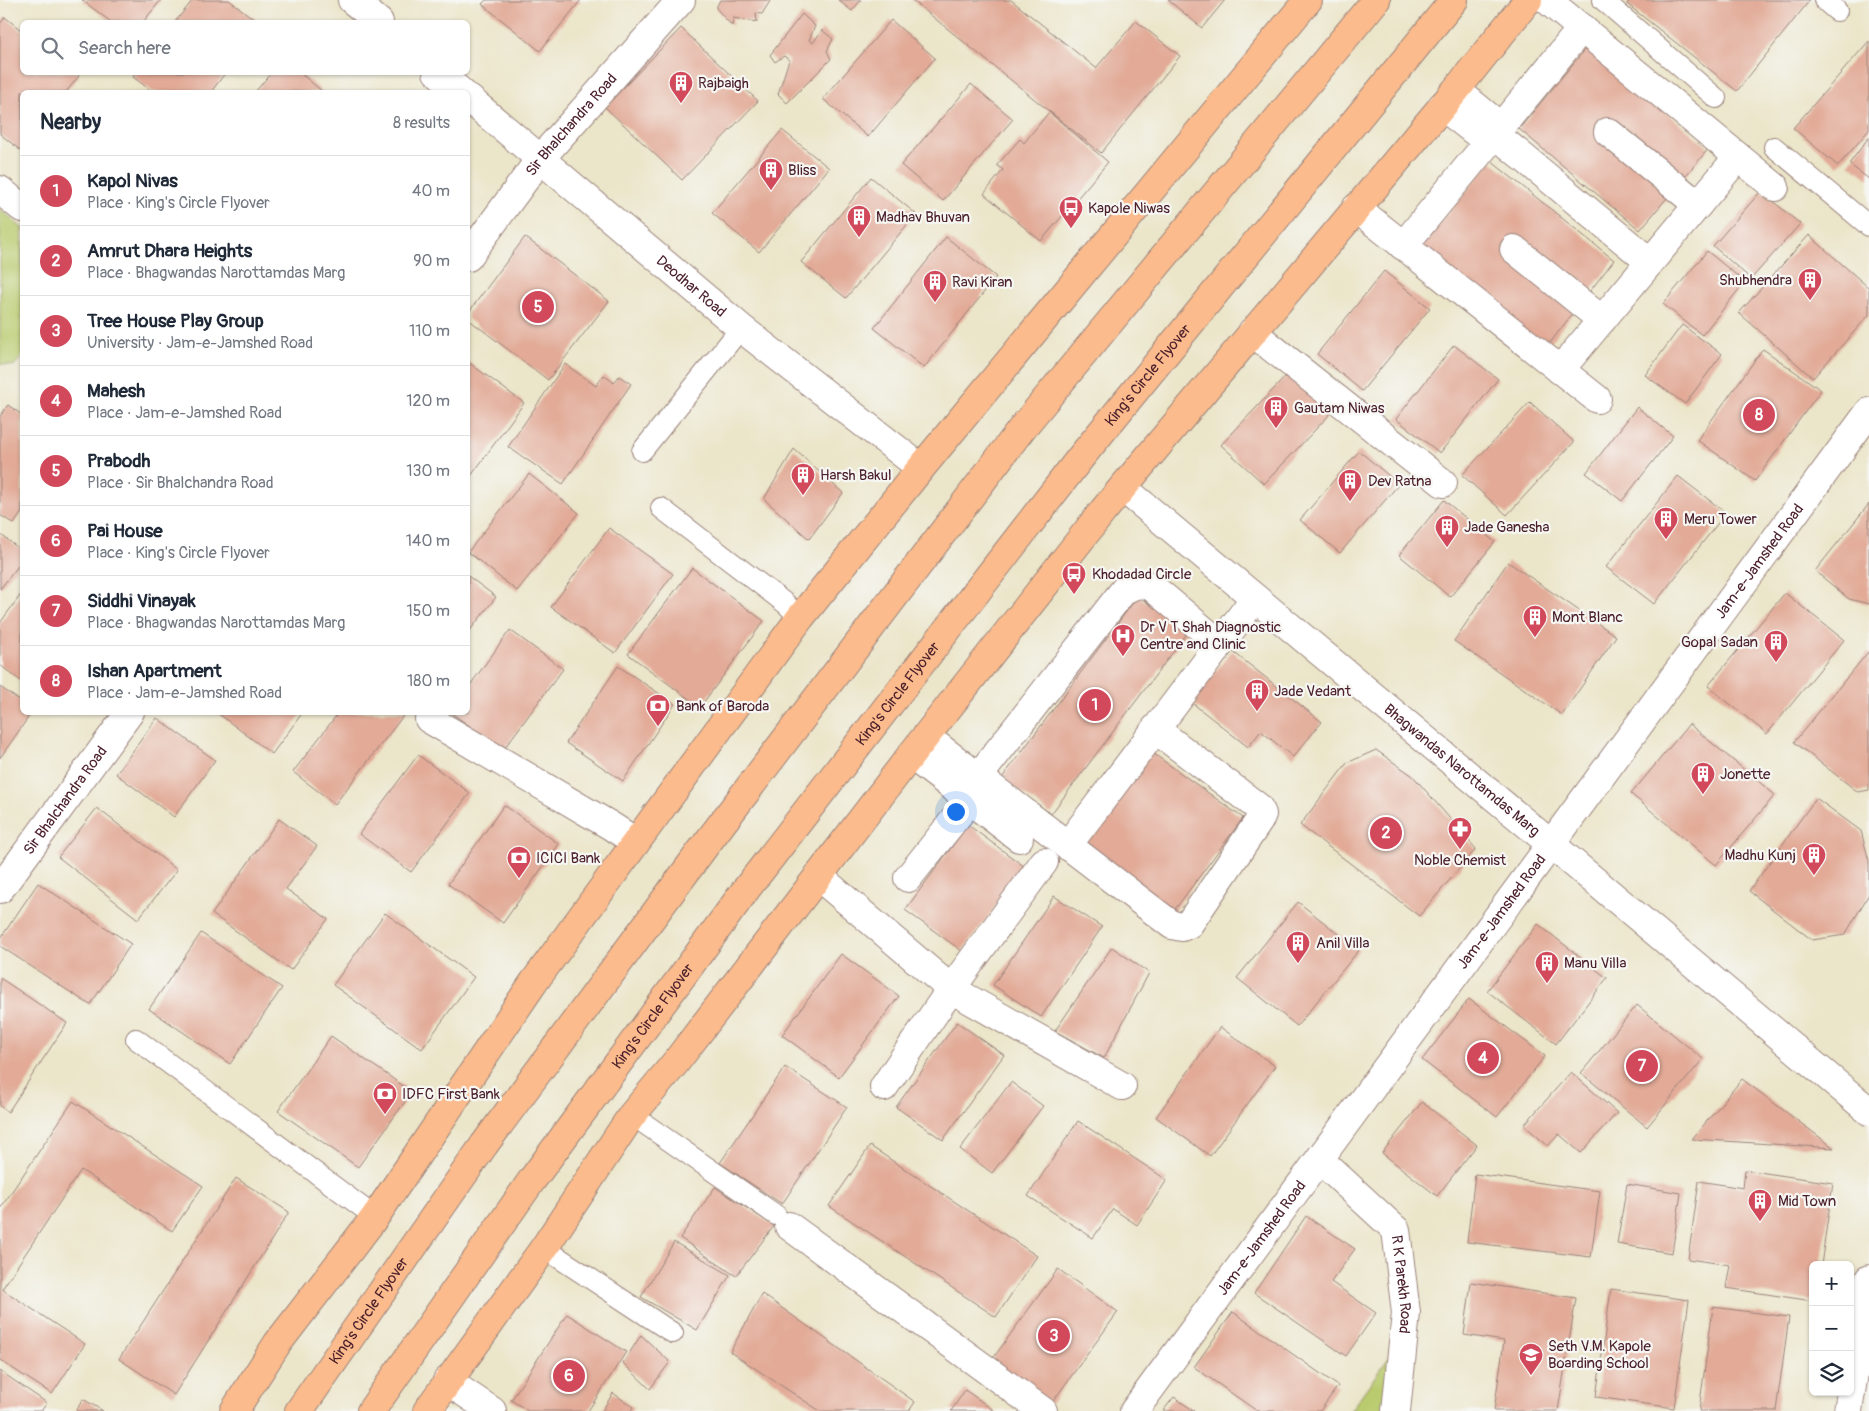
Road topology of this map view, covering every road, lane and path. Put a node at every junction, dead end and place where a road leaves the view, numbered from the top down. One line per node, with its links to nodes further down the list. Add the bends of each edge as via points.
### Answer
1 (352, 0): 9 (street)
2 (681, 0): 20 (street, Sir Bhalchandra Road)
3 (1308, 0): 38 (highway)
4 (1376, 0): 73 (highway, King's Circle Flyover, via 1023,427 710,839 496,1129)
5 (1454, 0): 74 (highway, King's Circle Flyover, via 1081,457 748,888 532,1180)
6 (1528, 0): 13 (highway)
7 (1547, 0): 10 (street)
8 (1602, 0): 14 (lane)
9 (376, 20)
10 (1582, 28): 17 (street); 19 (street)
11 (441, 75): 12 (street)
12 (459, 90)
13 (1449, 98): 17 (street); 25 (highway)
14 (1716, 98)
15 (470, 100): 20 (street, Deodhar Road)
16 (1608, 132): 23 (street)
17 (1495, 134): 27 (street); 30 (street)
18 (1774, 147): 26 (lane)
19 (1738, 157): 21 (street); 23 (street)
20 (540, 160): 29 (street, Sir Bhalchandra Road); 32 (street, Deodhar Road)
21 (1775, 187)
22 (0, 190): 24 (street)
23 (1698, 205): 30 (street)
24 (20, 206)
25 (1356, 208): 27 (street); 33 (highway)
26 (1869, 226)
27 (1403, 246): 34 (street)
28 (1514, 249): 31 (street)
29 (470, 254)
30 (1650, 262): 31 (street)
31 (1602, 320): 34 (street)
32 (741, 328): 37 (lane); 38 (street, Deodhar Road)
33 (1252, 332): 39 (street); 40 (highway)
34 (1560, 370): 35 (street)
35 (1597, 399)
36 (1869, 412): 52 (street, Jam-e-Jamshed Road)
37 (642, 451)
38 (921, 468): 43 (highway)
39 (1443, 483)
40 (1123, 488): 42 (street, Bhagwandas Narottamdas Marg); 48 (highway)
41 (661, 508): 43 (lane)
42 (1254, 598): 44 (street); 52 (street, Bhagwandas Narottamdas Marg)
43 (800, 618): 51 (highway)
44 (1220, 644): 47 (street); 49 (street, via 1152,586 1139,584 1124,590)
45 (128, 715): 57 (street, Sir Bhalchandra Road)
46 (430, 719): 51 (street)
47 (1155, 729): 53 (street); 53 (street, via 1258,807 1262,814 1189,924 1182,927 1172,925)
48 (918, 746): 49 (street); 55 (highway)
49 (974, 788): 50 (street); 53 (street); 56 (street)
50 (1019, 838)
51 (636, 842): 65 (highway, via 534,982)
52 (1552, 845): 62 (street, Bhagwandas Narottamdas Marg); 64 (street, Jam-e-Jamshed Road)
53 (1067, 846)
54 (1044, 862): 58 (street)
55 (818, 876): 58 (street); 63 (highway)
56 (908, 878)
57 (0, 889)
58 (951, 990): 60 (street); 61 (street)
59 (136, 1039): 65 (lane)
60 (1122, 1086)
61 (884, 1087)
62 (1869, 1112)
63 (632, 1115): 66 (lane); 67 (highway)
64 (1320, 1160): 78 (street, Jam-e-Jamshed Road); 79 (street, R K Parekh Road, via 1396,1230 1406,1313)
65 (375, 1217): 72 (highway, via 278,1344)
66 (782, 1220): 77 (street)
67 (544, 1248): 69 (lane); 70 (highway)
68 (1869, 1279): 71 (street)
69 (673, 1334)
70 (447, 1381): 75 (highway); 76 (street)
71 (1855, 1407)
72 (234, 1411)
73 (299, 1411)
74 (371, 1411)
75 (427, 1411)
76 (492, 1411)
77 (1043, 1411)
78 (1134, 1411)
79 (1396, 1411)

